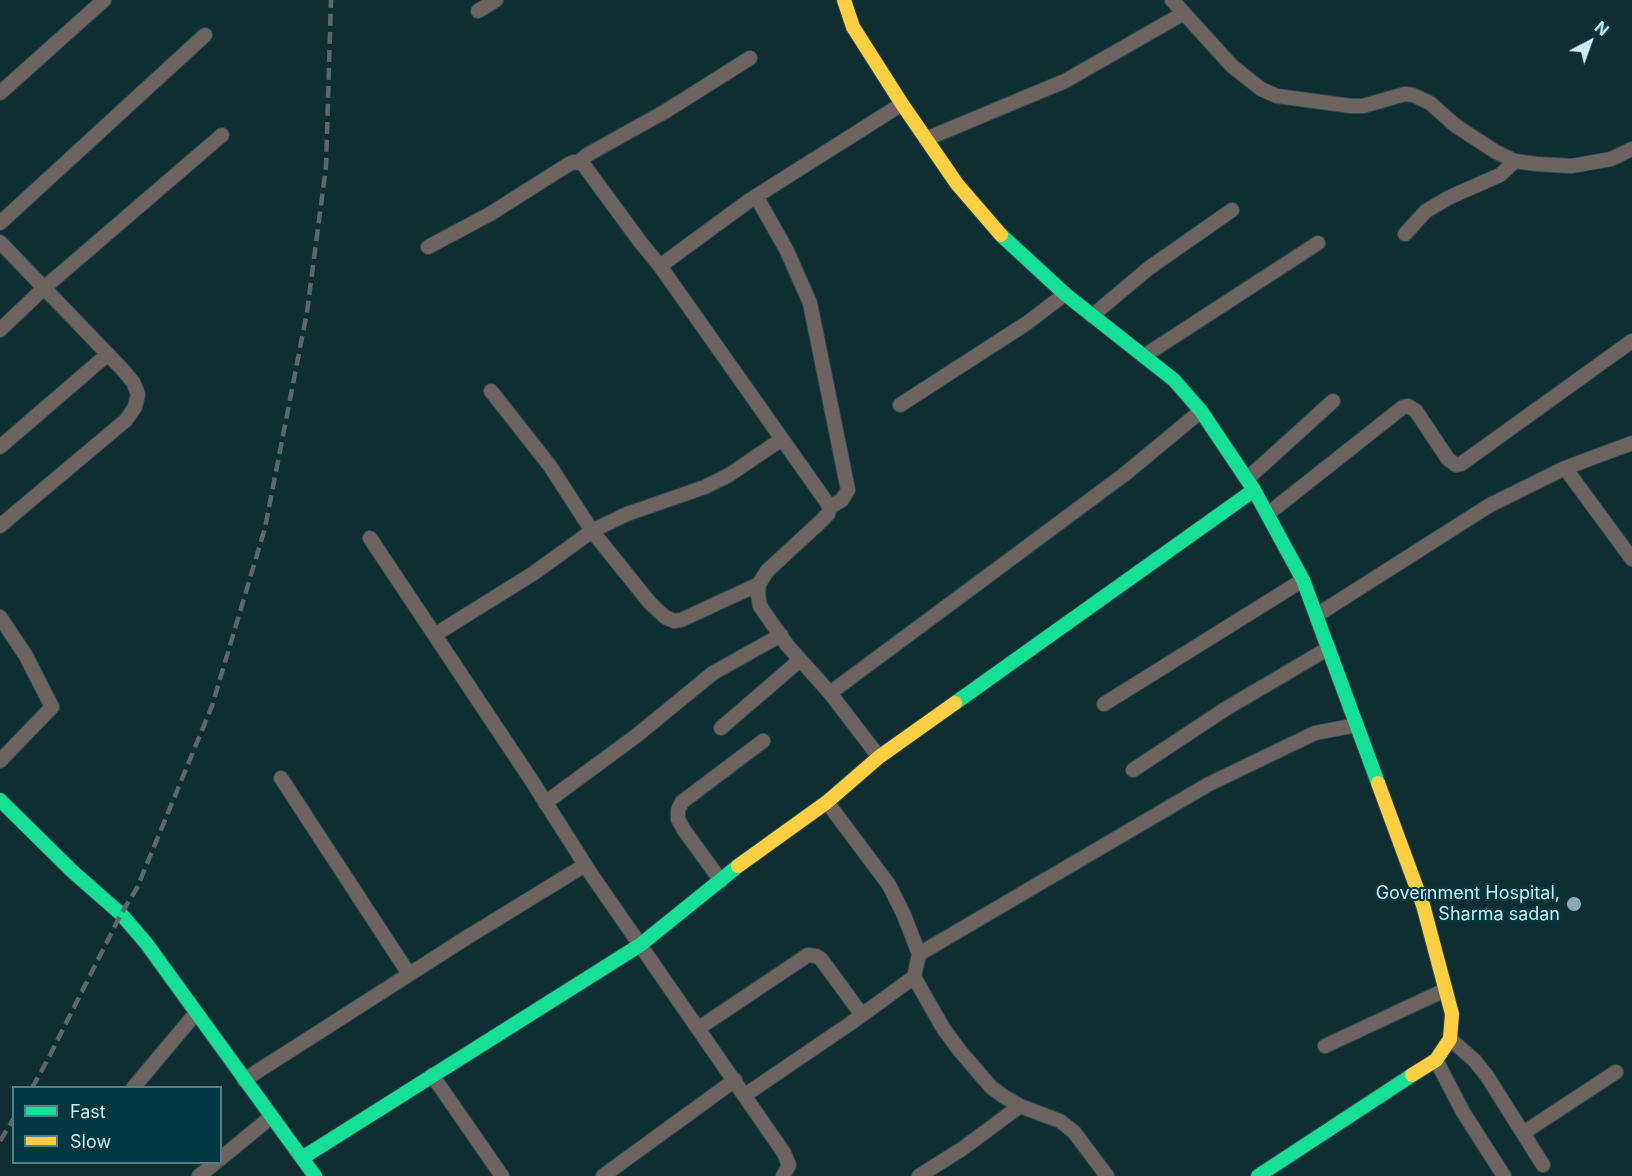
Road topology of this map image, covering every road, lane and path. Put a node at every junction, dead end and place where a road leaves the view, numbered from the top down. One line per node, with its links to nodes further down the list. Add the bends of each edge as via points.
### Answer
1 (104, 0): 8 (street)
2 (496, 0): 5 (street)
3 (844, 0): 9 (street, via 853,27)
4 (1178, 4): 11 (street, via 1065,81); 13 (street, via 1232,66 1261,89 1292,99 1351,106 1413,95)
5 (478, 11)
6 (205, 35): 17 (street)
7 (750, 58): 14 (street)
8 (0, 93)
9 (902, 104): 11 (street); 15 (street)
10 (222, 135): 23 (street)
11 (926, 140): 24 (street, via 991,225)
12 (1632, 149): 13 (street, via 1611,159 1572,166)
13 (1515, 161): 18 (street, via 1500,175 1426,211)
14 (579, 162): 21 (street, via 569,164 490,214); 22 (street)
15 (756, 196): 22 (street); 39 (street, via 787,251 815,323 848,490 842,500)
16 (1232, 210): 25 (street, via 1149,268)
17 (0, 223)
18 (1405, 234)
19 (0, 242): 23 (street)
20 (1318, 243): 29 (street)
21 (428, 247)
22 (660, 266): 34 (street)
23 (44, 288): 26 (street); 28 (street)
24 (1065, 294): 25 (street); 32 (street)
25 (1092, 316): 29 (street)
26 (0, 330)
27 (1632, 341): 40 (street, via 1461,464 1448,459 1416,411 1403,407)
28 (108, 354): 36 (street); 41 (street, via 133,382 138,394 135,407 126,420)
29 (1144, 356): 33 (street, via 1174,380)
30 (491, 391): 42 (street, via 550,466)
31 (1333, 401): 38 (street)
32 (900, 405)
33 (1201, 411): 38 (street); 53 (street, via 1125,474)
34 (782, 439): 39 (street); 42 (street, via 705,487 627,514)
35 (1632, 443): 37 (street)
36 (0, 447)
37 (1565, 468): 44 (street); 47 (street, via 1490,505)
38 (1251, 485): 40 (street); 58 (street)
39 (830, 507): 46 (street, via 828,514 767,571)
40 (1269, 513): 45 (street)
41 (0, 526)
42 (592, 531): 46 (street, via 650,603 674,621); 49 (street, via 534,573)
43 (370, 538): 49 (street)
44 (1632, 559)
45 (1303, 580): 47 (street); 54 (street)
46 (759, 584): 50 (street, via 760,606)
47 (1317, 615): 51 (street)
48 (0, 617): 59 (street, via 26,656 52,707)
49 (436, 634): 63 (street)
50 (781, 635): 52 (street); 63 (street, via 713,673 636,736)
51 (1329, 648): 55 (street); 60 (street)
52 (800, 660): 53 (street); 56 (street)
53 (830, 693): 58 (street)
54 (1104, 704)
55 (1357, 725): 68 (street, via 1315,733 1209,784); 71 (street, via 1423,905)
56 (721, 728)
57 (763, 741): 66 (street, via 682,802 678,810 684,830)
58 (879, 757): 64 (street)
59 (0, 761)
60 (1133, 770)
61 (281, 778): 69 (street)
62 (0, 801): 72 (street, via 121,914)
63 (545, 802): 65 (street)
64 (827, 802): 66 (street); 68 (street, via 889,885)
65 (585, 866): 67 (street); 69 (street)
66 (721, 881): 67 (street)
67 (640, 945): 74 (street); 79 (street)
68 (919, 954): 70 (street)
69 (409, 974): 80 (street)
70 (914, 977): 73 (street); 84 (street, via 943,1028 967,1059 991,1087)
71 (1445, 990): 75 (street, via 1452,1014); 76 (street)
72 (196, 1012): 80 (street); 82 (street)
73 (862, 1015): 74 (street, via 821,959 808,955); 83 (street)
74 (699, 1028): 81 (street)
75 (1450, 1039): 77 (street); 86 (street, via 1487,1076)
76 (1325, 1046)
77 (1436, 1060): 98 (street); 99 (street, via 1462,1112)
78 (1616, 1072): 86 (street)
79 (432, 1075): 88 (street); 93 (street)
80 (244, 1080): 85 (street)
81 (735, 1080): 83 (street); 94 (street)
82 (135, 1086)
83 (745, 1095): 95 (street, via 784,1153 789,1165)
84 (1020, 1106): 96 (street); 97 (street, via 1060,1121 1074,1132)
85 (271, 1117): 87 (street); 88 (street)
86 (1523, 1133): 90 (street)
87 (222, 1157)
88 (302, 1158): 92 (street)
89 (214, 1164): 91 (street)
90 (1543, 1165)
91 (200, 1176)
92 (315, 1176)
93 (502, 1176)
94 (603, 1176)
95 (783, 1176)
96 (919, 1176)
97 (1107, 1176)
98 (1258, 1176)
99 (1504, 1176)

